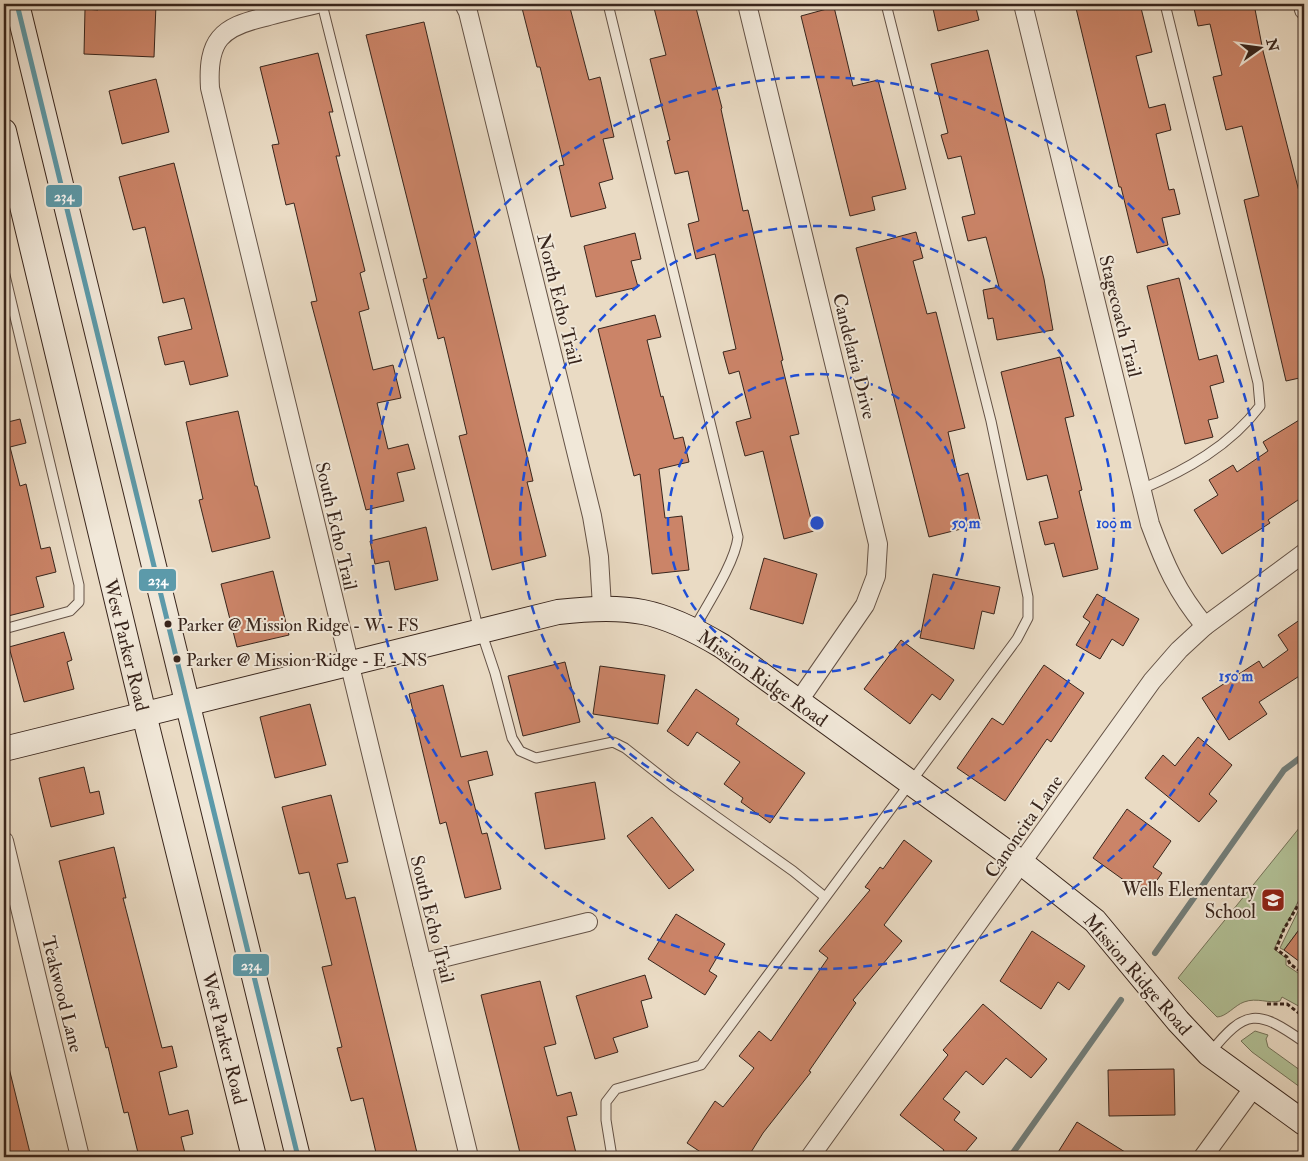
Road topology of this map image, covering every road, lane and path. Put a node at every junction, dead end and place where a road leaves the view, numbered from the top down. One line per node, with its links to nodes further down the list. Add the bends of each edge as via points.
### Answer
1 (17, 4): 23 (main road)
2 (318, 4): 21 (street, South Echo Trail, via 238,23 222,34 213,49 209,67 210,88)
3 (322, 4): 20 (lane)
4 (464, 4): 16 (street, North Echo Trail, via 592,516)
5 (608, 4): 19 (lane, via 738,537 737,546)
6 (747, 4): 22 (street, Candelaria Drive, via 878,544 876,576 865,605)
7 (886, 4): 26 (lane, via 991,420 1028,597 1028,618 1017,639)
8 (1023, 4): 14 (street, Stagecoach Trail)
9 (1166, 4): 14 (lane, via 1258,383 1260,406 1245,426 1202,458 1182,472)
10 (1303, 4): 11 (street)
11 (1304, 10)
12 (4, 131): 24 (main road, West Parker Road)
13 (4, 271): 18 (lane, via 79,585 79,602 70,611)
14 (1142, 489): 17 (street, Stagecoach Trail, via 1164,563 1183,599)
15 (1304, 553): 17 (street, Canoncita Lane)
16 (602, 607): 19 (main road, Mission Ridge Road, via 638,609); 20 (main road, Mission Ridge Road, via 558,612)
17 (1205, 626): 28 (street, Canoncita Lane, via 1152,681)
18 (4, 629)
19 (694, 629): 22 (main road, Mission Ridge Road)
20 (480, 631): 21 (main road, Mission Ridge Road); 30 (lane, via 512,738 520,751 536,758 613,742 626,748)
21 (348, 663): 23 (main road, Mission Ridge Road); 32 (street, South Echo Trail)
22 (798, 702): 26 (main road, Mission Ridge Road)
23 (187, 703): 24 (main road, Mission Ridge Road); 42 (main road)
24 (144, 714): 25 (main road, Mission Ridge Road); 41 (main road, West Parker Road)
25 (4, 749)
26 (910, 782): 28 (main road, Mission Ridge Road); 30 (lane)
27 (4, 840): 40 (street, Teakwood Lane)
28 (1023, 864): 37 (main road, Mission Ridge Road, via 1095,920); 45 (street, Canoncita Lane)
29 (1304, 895): 33 (path, via 1276,949)
30 (825, 897): 44 (lane, via 701,1066 616,1089 606,1102)
31 (588, 922): 32 (street)
32 (422, 963): 43 (street, South Echo Trail)
33 (1304, 974)
34 (1304, 1011): 35 (path)
35 (1301, 1015)
36 (1304, 1042): 37 (lane, via 1280,1025 1263,1018 1249,1018 1224,1036)
37 (1209, 1054): 38 (main road, Mission Ridge Road)
38 (1254, 1087): 39 (main road, Mission Ridge Road); 46 (street)
39 (1304, 1123)
40 (80, 1157)
41 (254, 1157)
42 (298, 1157)
43 (469, 1157)
44 (612, 1157)
45 (810, 1157)
46 (1203, 1157)

